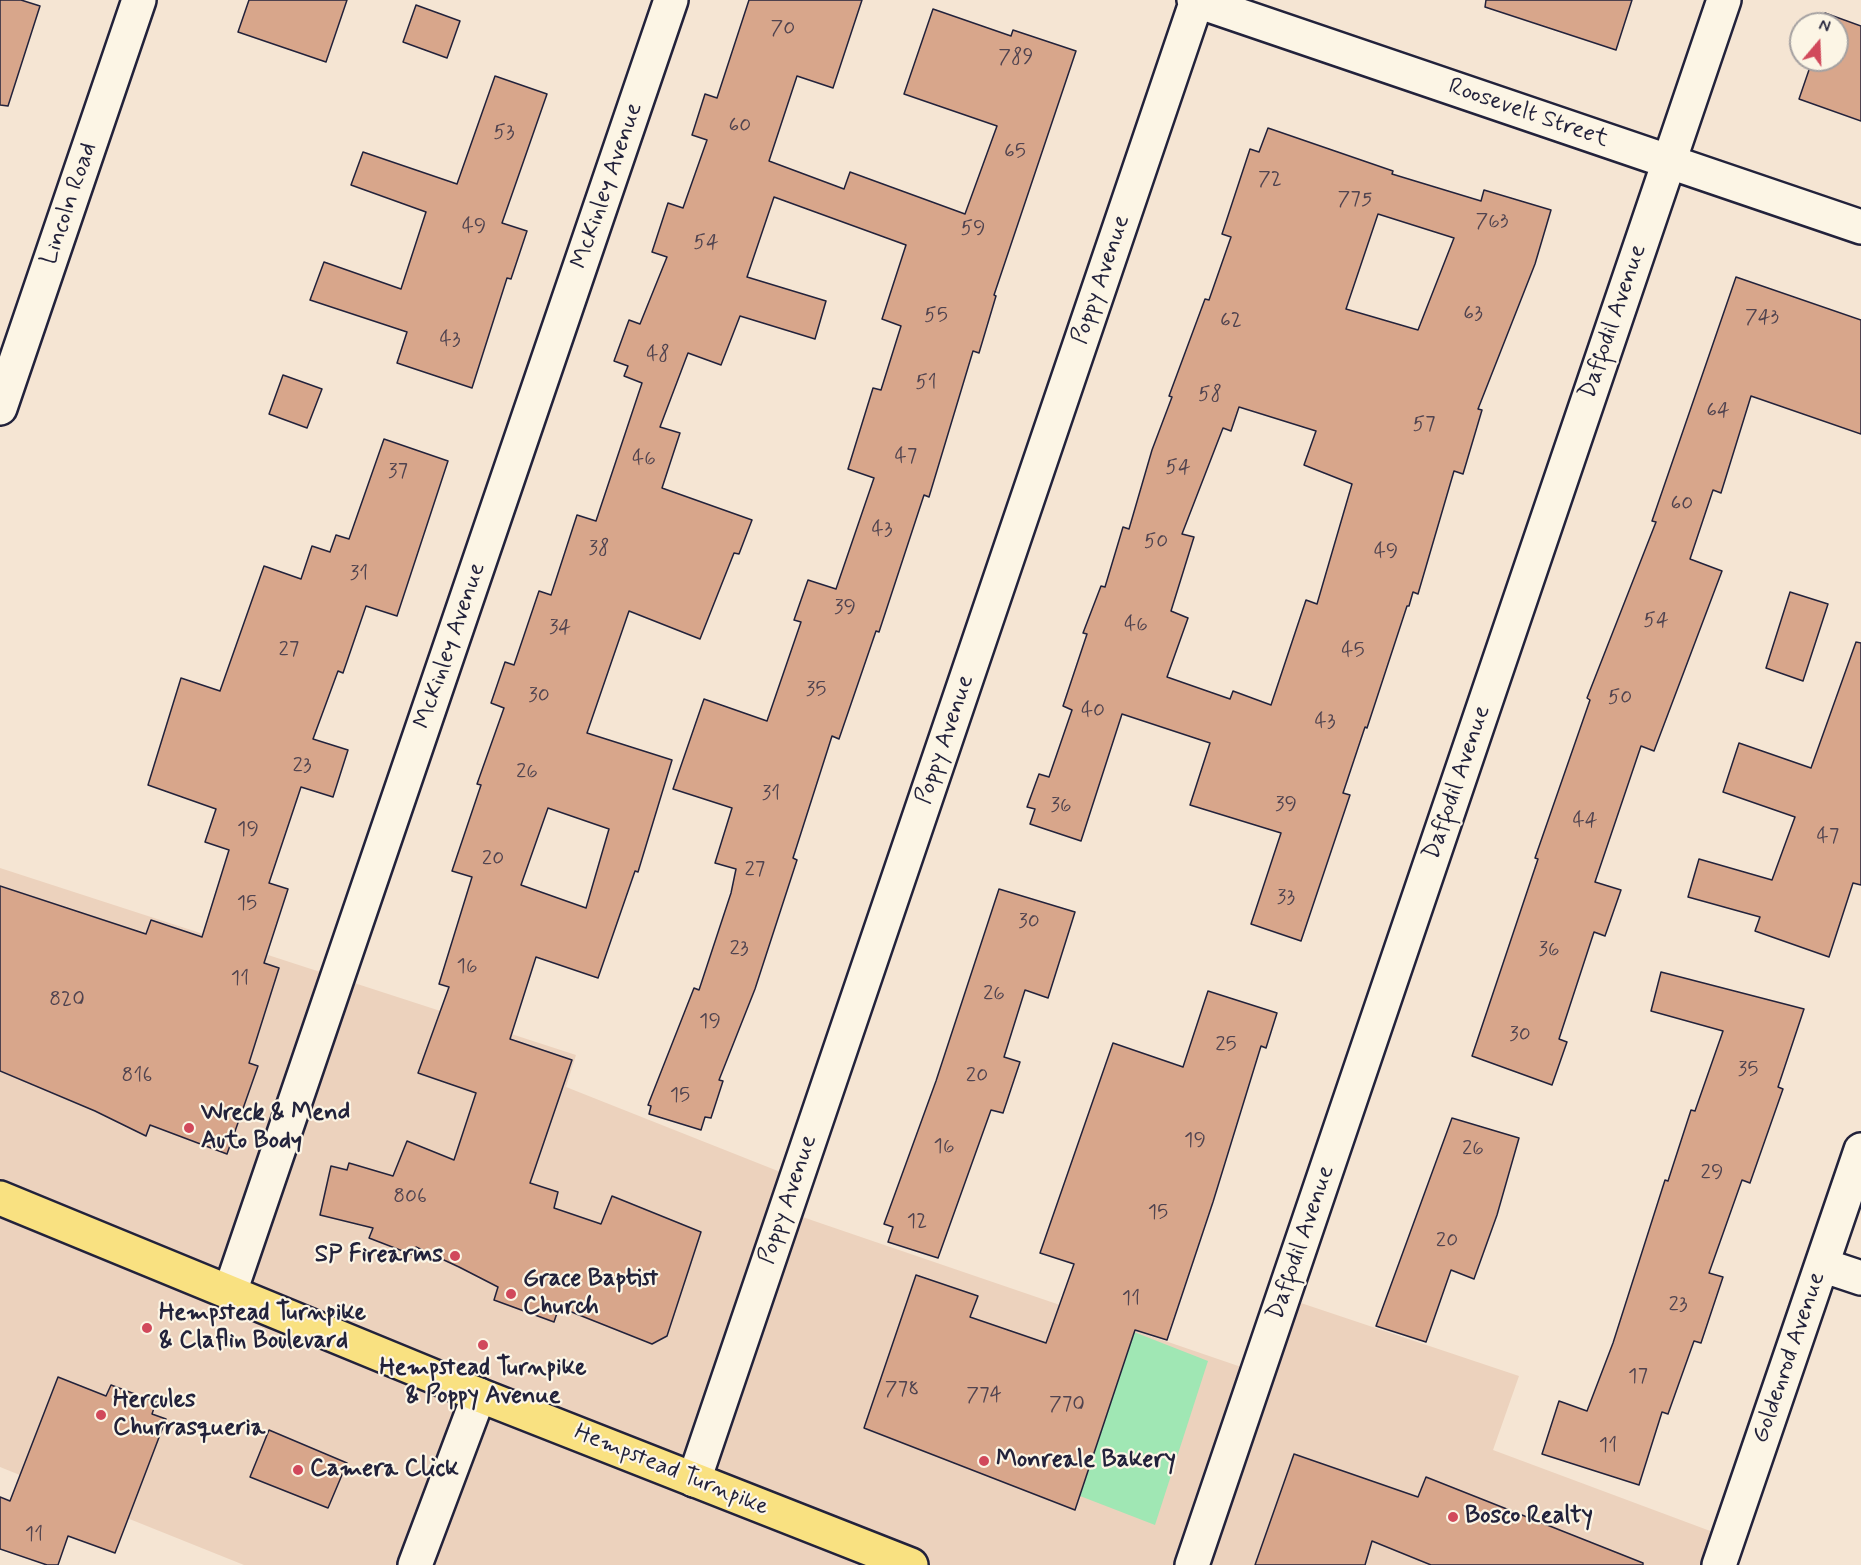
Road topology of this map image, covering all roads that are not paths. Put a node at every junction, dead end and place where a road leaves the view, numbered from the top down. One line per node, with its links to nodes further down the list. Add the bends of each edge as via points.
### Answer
1 (139, 0): 7 (street, Lincoln Road)
2 (671, 0): 12 (street, McKinley Avenue)
3 (1196, 0): 5 (street, Roosevelt Street); 14 (street, Poppy Avenue)
4 (1724, 0): 5 (street, Daffodil Avenue)
5 (1669, 162): 6 (street, Roosevelt Street); 17 (street, Daffodil Avenue)
6 (1861, 227)
7 (0, 408)
8 (1861, 1150): 10 (street, Goldenrod Avenue)
9 (0, 1198): 12 (main road, Hempstead Turnpike)
10 (1822, 1265): 11 (street); 18 (street, Goldenrod Avenue)
11 (1861, 1278)
12 (230, 1292): 13 (main road, Hempstead Turnpike)
13 (479, 1395): 14 (main road, Hempstead Turnpike); 15 (street)
14 (694, 1480): 16 (main road, Hempstead Turnpike)
15 (415, 1565)
16 (911, 1565)
17 (1192, 1565)
18 (1719, 1565)

